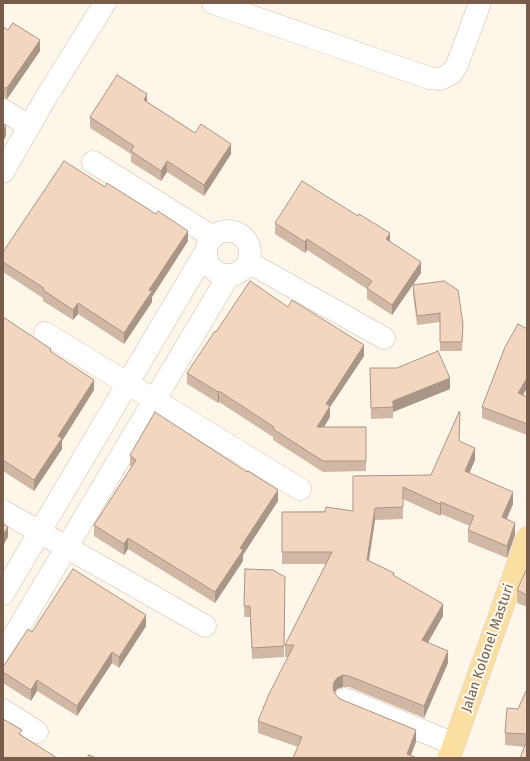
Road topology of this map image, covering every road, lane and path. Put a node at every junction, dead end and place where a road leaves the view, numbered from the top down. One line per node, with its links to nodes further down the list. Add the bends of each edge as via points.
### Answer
1 (105, 3): 5 (street)
2 (213, 3): 3 (street, via 440,80 451,74 457,65)
3 (480, 3)
4 (3, 110): 5 (street)
5 (29, 126): 7 (street)
6 (93, 162): 8 (street)
7 (3, 172)
8 (209, 244): 9 (street, via 219,233 234,232 248,247); 10 (street, via 207,260 212,268 219,274); 13 (street)
9 (248, 262): 10 (street, via 240,271); 12 (street)
10 (229, 275): 14 (street)
11 (45, 333): 13 (street)
12 (384, 338)
13 (127, 384): 14 (street); 15 (street)
14 (154, 400): 16 (street); 17 (street)
15 (113, 407): 16 (street); 19 (street)
16 (140, 424): 21 (street)
17 (300, 490)
18 (3, 511): 19 (street)
19 (40, 532): 21 (street); 22 (street)
20 (527, 538): 30 (main road, Jalan Kolonel Masturi)
21 (66, 548): 23 (street); 25 (street)
22 (26, 555): 23 (street); 24 (street)
23 (52, 572): 26 (street)
24 (3, 594)
25 (205, 626)
26 (3, 654)
27 (345, 699): 30 (street)
28 (3, 710): 29 (street)
29 (37, 732)
30 (452, 751)

